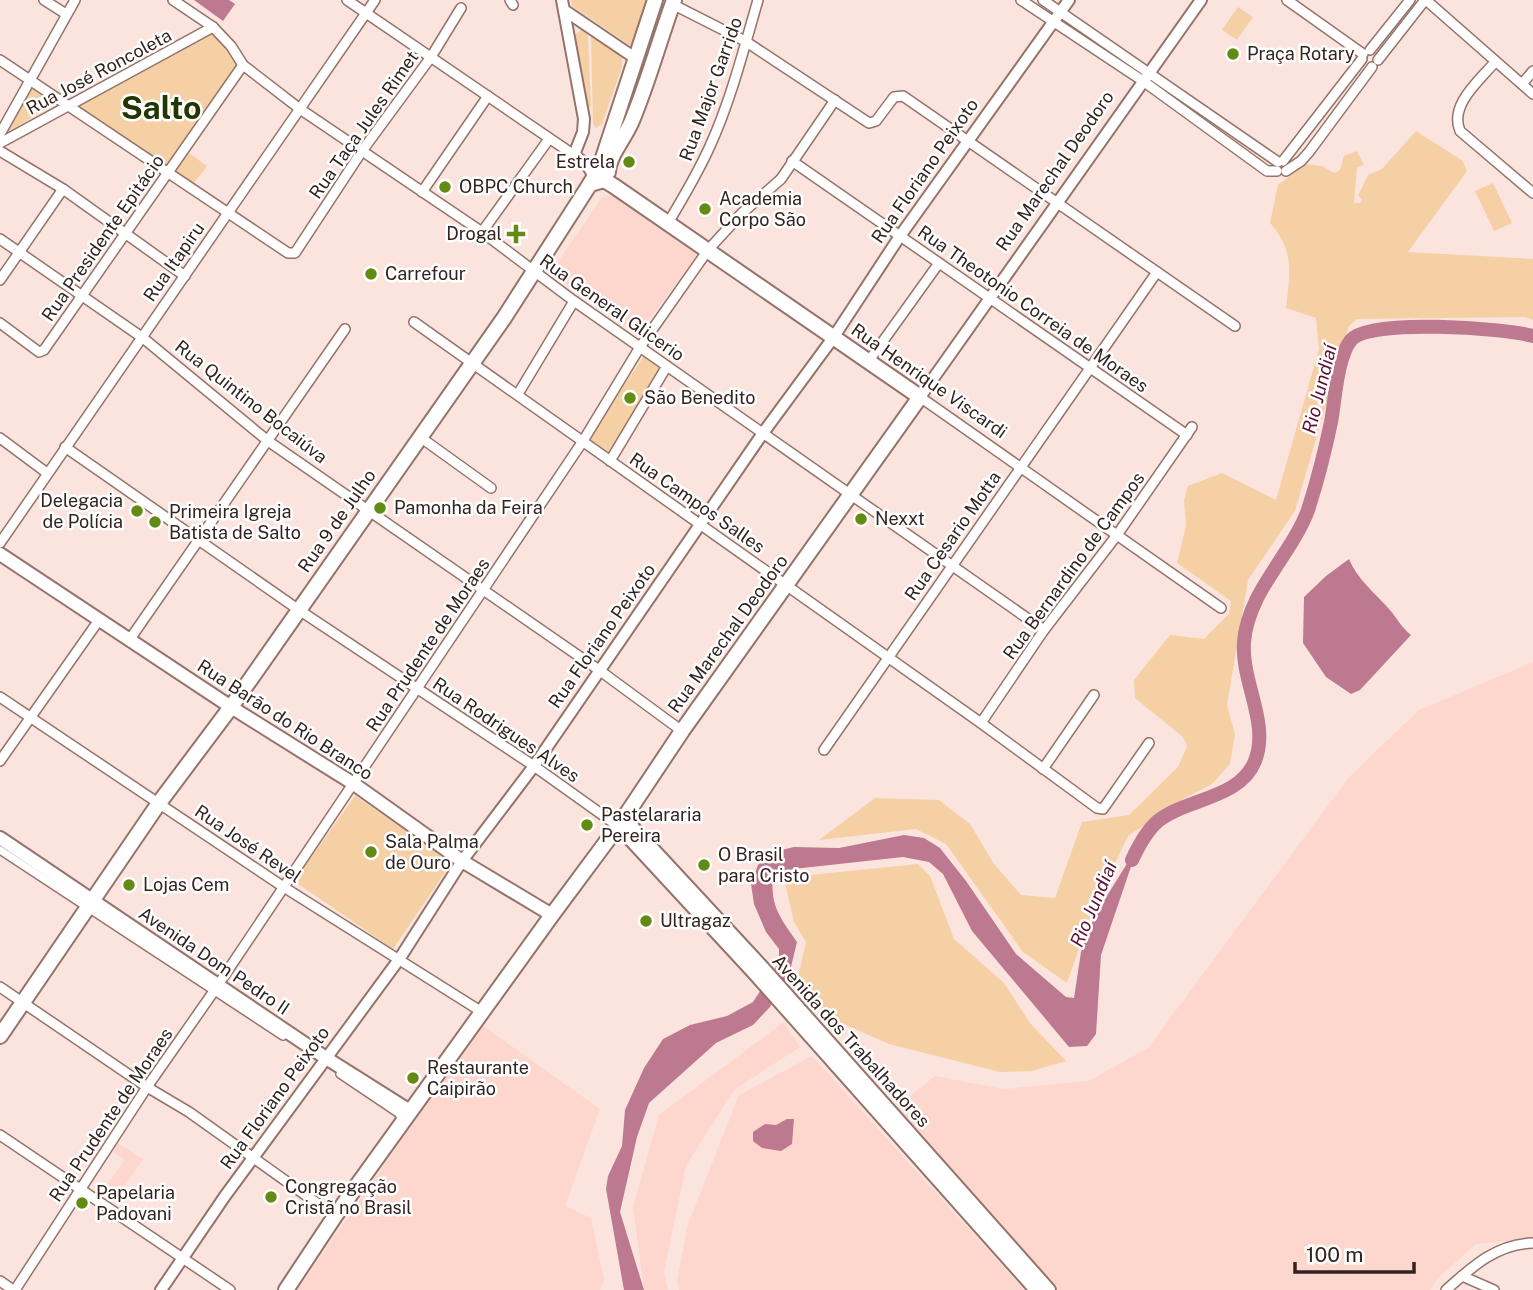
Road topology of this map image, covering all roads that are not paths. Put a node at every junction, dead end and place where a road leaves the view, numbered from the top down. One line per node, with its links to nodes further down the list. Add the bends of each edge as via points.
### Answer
1 (44, 0): 19 (street)
2 (75, 0): 19 (street)
3 (173, 0): 22 (street, Rua General Glicerio)
4 (347, 0): 18 (street)
5 (375, 0): 18 (street, Rua Itapiru)
6 (655, 0): 27 (main road, Rua 9 de Julho)
7 (758, 0): 24 (street, Rua Major Garrido)
8 (1021, 0): 20 (street)
9 (1043, 0): 20 (street)
10 (1069, 0): 20 (street, Rua Floriano Peixoto)
11 (1201, 0): 33 (street, Rua Marechal Deodoro)
12 (1287, 0): 25 (street)
13 (1410, 0): 25 (street)
14 (1425, 0): 29 (street); 30 (street)
15 (673, 2): 24 (street); 42 (main road, Rua 9 de Julho)
16 (563, 5): 21 (street); 23 (street)
17 (461, 8): 26 (street, Rua Taça Jules Rimet)
18 (366, 12): 26 (street); 40 (street, Rua Itapiru)
19 (66, 14): 34 (street)
20 (1058, 16): 33 (street); 46 (street, Rua Floriano Peixoto)
21 (586, 25): 23 (street, via 577,25); 27 (street)
22 (213, 27): 31 (street, Rua General Glicerio); 39 (street, Rua José Roncoleta)
23 (568, 35): 50 (street, via 584,119)
24 (745, 41): 38 (street); 61 (street, Rua Major Garrido, via 712,143)
25 (1365, 54): 30 (street, via 1375,52); 30 (street, via 1364,65); 52 (street)
26 (431, 57): 37 (street); 49 (street, Rua Taça Jules Rimet)
27 (635, 58): 42 (main road, via 641,63 642,75 629,111); 54 (main road, Rua 9 de Julho)
28 (0, 60): 34 (street)
29 (1495, 62): 35 (street); 58 (street, via 1461,104 1456,121 1460,131)
30 (1375, 63): 52 (street, via 1301,161)
31 (243, 65): 40 (street, Rua General Glicerio); 55 (street, Rua Presidente Epitácio)
32 (1533, 71): 35 (street)
33 (1146, 77): 41 (street); 43 (street); 59 (street, Rua Marechal Deodoro)
34 (29, 79): 39 (street); 44 (street)
35 (1522, 84): 36 (street)
36 (1533, 94)
37 (488, 96): 45 (street); 57 (street)
38 (835, 100): 46 (street, via 873,123 894,97 903,96); 51 (street, Rua Prudente de Moraes)
39 (70, 107): 47 (street, Rua José Roncoleta); 55 (street)
40 (300, 109): 49 (street, Rua General Glicerio); 60 (street, Rua Itapiru)
41 (1215, 119): 43 (street); 52 (street)
42 (629, 127): 54 (main road, Rua 9 de Julho)
43 (1208, 128): 53 (street)
44 (0, 134)
45 (550, 139): 50 (street); 62 (street)
46 (966, 141): 59 (street); 64 (street, Rua Floriano Peixoto)
47 (0, 144)
48 (0, 151): 56 (street)
49 (362, 151): 57 (street, Rua General Glicerio); 60 (street, Rua Taça Jules Rimet, via 297,251 288,253)
50 (574, 155): 54 (street)
51 (792, 161): 64 (street, Rua Theotonio Correia de Moraes); 66 (street, Rua Prudente de Moraes, via 781,179)
52 (1279, 164): 53 (street); 53 (street, via 1268,170)
53 (1262, 167)
54 (596, 171): 61 (main road, Rua Henrique Viscardi); 69 (main road, Rua 9 de Julho)
55 (168, 172): 60 (street); 63 (street, Rua Presidente Epitácio)
56 (63, 189): 63 (street); 67 (street)
57 (422, 192): 62 (street, Rua General Glicerio)
58 (1533, 193)
59 (1056, 202): 70 (street); 74 (street, Rua Marechal Deodoro)
60 (230, 213): 71 (street, Rua Itapiru)
61 (668, 223): 66 (main road, Rua Henrique Viscardi)
62 (482, 232): 69 (street, Rua General Glicerio)
63 (125, 233): 71 (street); 73 (street, Rua Presidente Epitácio)
64 (900, 236): 68 (street, Rua Theotonio Correia de Moraes); 81 (street, Rua Floriano Peixoto)
65 (0, 239): 67 (street, Rua Quintino Bocaiúva)
66 (708, 250): 81 (main road, Rua Henrique Viscardi); 82 (street, Rua Prudente de Moraes)
67 (19, 252): 72 (street); 73 (street, Rua Quintino Bocaiúva)
68 (939, 263): 74 (street, Rua Theotonio Correia de Moraes); 83 (street)
69 (534, 272): 75 (street, Rua General Glicerio); 84 (main road, Rua 9 de Julho)
70 (1157, 272): 78 (street); 86 (street, Rua Cesario Motta)
71 (185, 276): 80 (street, Rua Itapiru)
72 (0, 280)
73 (81, 296): 77 (street, Rua Presidente Epitácio, via 39,352); 80 (street, Rua Quintino Bocaiúva)
74 (989, 299): 86 (street, Rua Theotonio Correia de Moraes); 88 (street, Rua Marechal Deodoro)
75 (574, 301): 82 (street, Rua General Glicerio); 87 (street)
76 (414, 322): 84 (street, Rua Campos Salles)
77 (0, 323)
78 (1235, 326)
79 (345, 330): 93 (street)
80 (143, 338): 93 (street, Rua Quintino Bocaiúva); 95 (street, Rua Itapiru)
81 (833, 338): 83 (main road, Rua Henrique Viscardi); 90 (street, Rua Floriano Peixoto)
82 (640, 347): 85 (street, Rua General Glicerio); 94 (street, Rua Prudente de Moraes)
83 (868, 362): 88 (main road, Rua Henrique Viscardi)
84 (473, 363): 87 (street, Rua Campos Salles); 91 (main road, Rua 9 de Julho)
85 (667, 366): 90 (street, Rua General Glicerio); 96 (street)
86 (1090, 367): 89 (street, Rua Theotonio Correia de Moraes); 97 (street, Rua Cesario Motta)
87 (518, 394): 94 (street, Rua Campos Salles)
88 (920, 397): 97 (street, Rua Henrique Viscardi); 100 (main road, Rua Marechal Deodoro)
89 (1189, 431): 103 (street, Rua Bernardino de Campos)
90 (763, 433): 100 (street, Rua General Glicerio); 102 (street, Rua Floriano Peixoto)
91 (420, 437): 99 (street); 101 (main road, Rua 9 de Julho)
92 (0, 438): 98 (street)
93 (268, 441): 101 (street, Rua Quintino Bocaiúva); 104 (street)
94 (583, 441): 96 (street, Rua Campos Salles); 109 (street, Rua Prudente de Moraes)
95 (65, 447): 98 (street, Rua Itapiru); 104 (street, Rua Rodrigues Alves)
96 (610, 461): 102 (street, Rua Campos Salles)
97 (1020, 468): 103 (street, Rua Henrique Viscardi); 107 (street, Rua Cesario Motta)
98 (47, 473): 105 (street, Rua Itapiru)
99 (491, 488)
100 (852, 494): 107 (street, Rua General Glicerio); 108 (main road, Rua Marechal Deodoro)
101 (369, 509): 109 (street, Rua Quintino Bocaiúva); 111 (main road, Rua 9 de Julho)
102 (700, 525): 108 (street, Rua Campos Salles); 116 (street, Rua Floriano Peixoto)
103 (1117, 536): 110 (street, Rua Henrique Viscardi); 113 (street, Rua Bernardino de Campos)
104 (199, 541): 111 (street, Rua Rodrigues Alves); 114 (street)
105 (0, 543)
106 (0, 554): 112 (main road, Rua Barão do Rio Branco)
107 (953, 564): 113 (street, Rua General Glicerio); 115 (street, Rua Cesario Motta)
108 (787, 585): 115 (street, Rua Campos Salles); 123 (main road, Rua Marechal Deodoro)
109 (484, 589): 116 (street, Rua Quintino Bocaiúva); 117 (street, Rua Prudente de Moraes)
110 (1221, 608)
111 (299, 610): 117 (street, Rua Rodrigues Alves); 120 (main road, Rua 9 de Julho)
112 (99, 620): 114 (main road, Rua Barão do Rio Branco); 121 (street)
113 (1044, 630): 122 (street, Rua Bernardino de Campos)
114 (130, 639): 120 (main road, Rua Barão do Rio Branco)
115 (887, 657): 122 (street, Rua Campos Salles); 125 (street, Rua Cesario Motta)
116 (599, 670): 123 (street, Rua Quintino Bocaiúva); 127 (street, Rua Floriano Peixoto)
117 (417, 690): 127 (street, Rua Rodrigues Alves); 129 (street, Rua Prudente de Moraes)
118 (1094, 695): 128 (street)
119 (0, 697): 121 (street, Rua José Revel)
120 (231, 707): 129 (main road, Rua Barão do Rio Branco); 130 (main road, Rua 9 de Julho)
121 (31, 718): 126 (street); 130 (street, Rua José Revel)
122 (981, 723): 128 (street, Rua Campos Salles)
123 (682, 731): 131 (main road, Rua Marechal Deodoro)
124 (1149, 743): 128 (street, Rua Campos Salles, via 1103,808)
125 (824, 750)
126 (0, 761)
127 (534, 766): 131 (street, Rua Rodrigues Alves); 134 (street, Rua Floriano Peixoto)
128 (1043, 769)
129 (354, 784): 134 (main road, Rua Barão do Rio Branco); 135 (street, Rua Prudente de Moraes)
130 (159, 803): 135 (street, Rua José Revel); 136 (main road, Rua 9 de Julho)
131 (621, 822): 137 (main road, Rua Marechal Deodoro); 142 (main road, Avenida dos Trabalhadores)
132 (0, 838): 136 (main road, Avenida Dom Pedro II)
133 (0, 850): 136 (street)
134 (462, 860): 137 (main road, Rua Barão do Rio Branco); 138 (street, Rua Floriano Peixoto)
135 (282, 886): 138 (street, Rua José Revel); 140 (street, Rua Prudente de Moraes)
136 (91, 904): 140 (main road, Avenida Dom Pedro II); 141 (main road, Rua 9 de Julho)
137 (552, 915): 143 (main road, Rua Marechal Deodoro)
138 (400, 958): 143 (street, Rua José Revel); 145 (street, Rua Floriano Peixoto)
139 (0, 987): 141 (street)
140 (216, 988): 145 (main road, Avenida Dom Pedro II); 146 (street, Rua Prudente de Moraes)
141 (23, 1003): 144 (main road, Rua 9 de Julho); 146 (street)
142 (791, 1008): 160 (main road, Avenida dos Trabalhadores); 161 (main road, Avenida dos Trabalhadores)
143 (482, 1012): 147 (main road, Rua Marechal Deodoro)
144 (0, 1036)
145 (324, 1060): 147 (main road, Avenida Dom Pedro II); 149 (street, Rua Floriano Peixoto)
146 (147, 1087): 149 (street); 150 (street, Rua Prudente de Moraes)
147 (406, 1116): 151 (main road, Rua Marechal Deodoro)
148 (0, 1135): 150 (street)
149 (254, 1157): 151 (street); 153 (street, Rua Floriano Peixoto)
150 (80, 1189): 153 (street); 156 (street, Rua Prudente de Moraes)
151 (335, 1216): 159 (main road, Rua Marechal Deodoro)
152 (1533, 1243): 154 (street, via 1487,1256)
153 (183, 1258): 157 (street, Rua Floriano Peixoto); 158 (street)
154 (1462, 1276): 162 (street); 163 (street)
155 (0, 1282): 156 (street)
156 (14, 1290)
157 (161, 1290)
158 (230, 1290)
159 (286, 1290)
160 (1035, 1290)
161 (1049, 1290)
162 (1446, 1290)
163 (1493, 1290)

